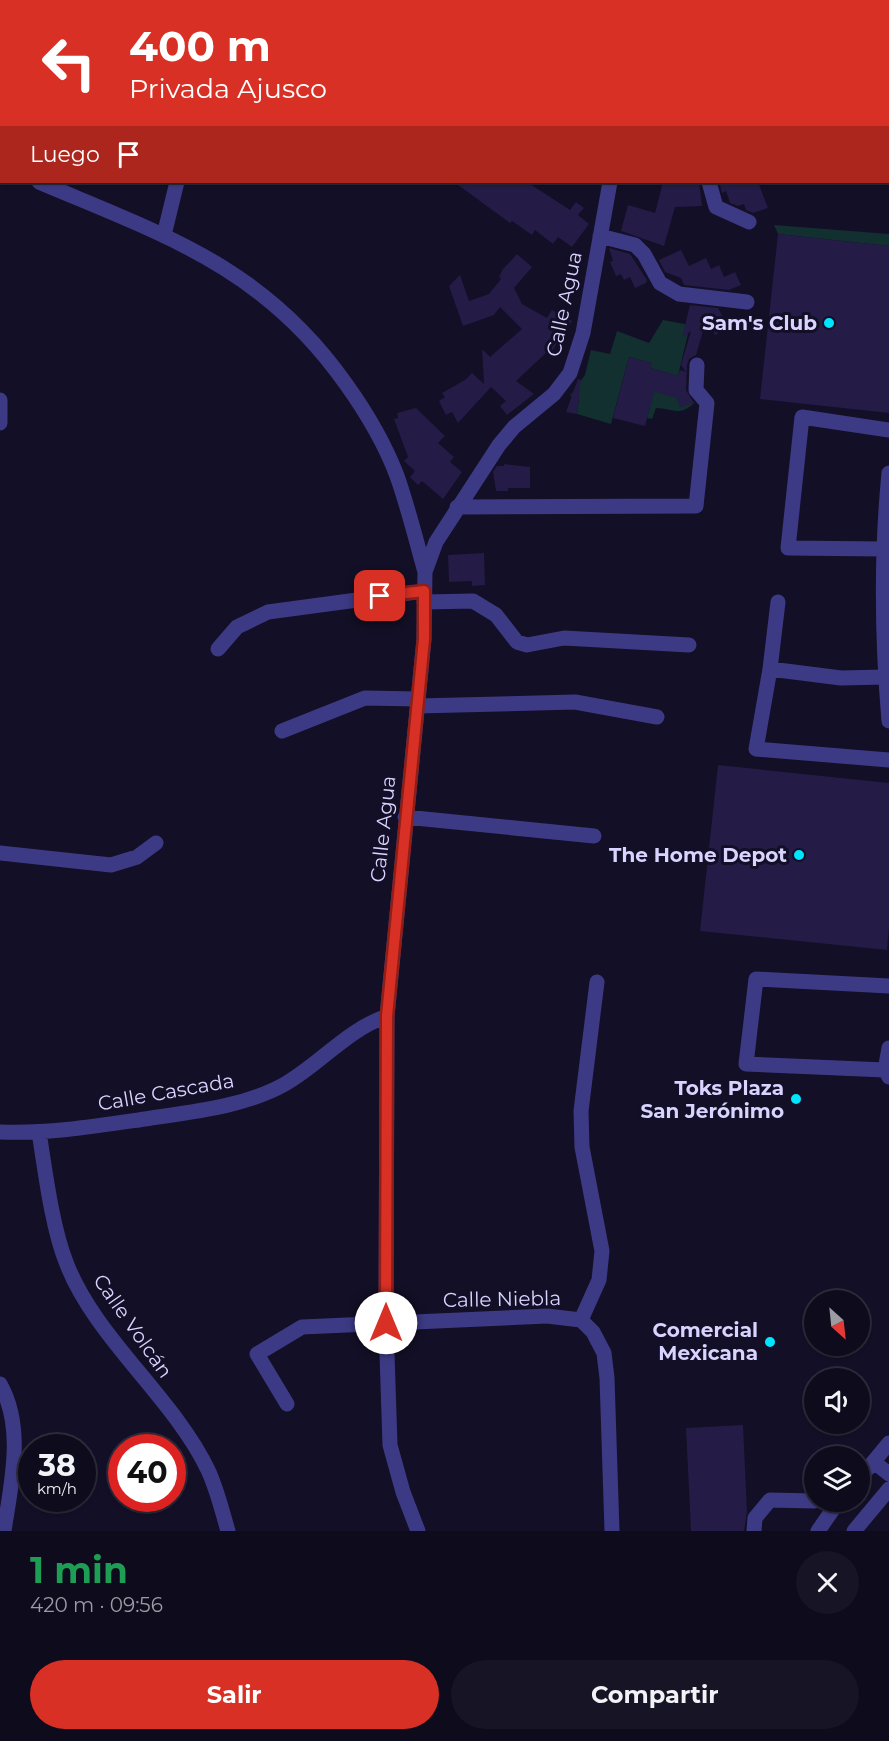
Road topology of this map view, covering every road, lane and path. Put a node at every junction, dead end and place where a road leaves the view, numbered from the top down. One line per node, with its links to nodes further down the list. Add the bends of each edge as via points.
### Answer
1 (41, 183): 6 (street)
2 (177, 183): 6 (street)
3 (610, 183): 7 (street, Calle Agua)
4 (709, 183): 5 (street, via 716,207)
5 (748, 222)
6 (164, 235): 17 (street, via 242,278 287,314 325,354 364,410 396,475)
7 (600, 236): 8 (street, via 635,245 656,279 679,294); 14 (street, Calle Agua, via 583,333 570,373 554,394 498,445)
8 (747, 302)
9 (697, 365): 14 (street, via 695,385 707,403 696,506)
10 (0, 400): 11 (street)
11 (0, 423)
12 (889, 430): 16 (street, via 802,417 788,548)
13 (889, 472): 15 (street)
14 (457, 507): 17 (street, Calle Agua, via 436,542)
15 (886, 520): 16 (street)
16 (884, 549): 23 (street)
17 (425, 572): 18 (street, Calle Agua)
18 (424, 597): 20 (street, via 473,601 496,615 516,642 527,645 564,638); 21 (street, via 268,612 237,627); 24 (street, Calle Agua)
19 (778, 602): 22 (street)
20 (689, 645)
21 (218, 649)
22 (770, 669): 23 (street, via 841,678); 28 (street, via 756,749)
23 (885, 677): 26 (street)
24 (417, 702): 25 (street, via 575,702); 27 (street, via 365,698); 29 (street, Calle Agua)
25 (657, 717)
26 (889, 721)
27 (282, 731)
28 (889, 760)
29 (405, 817): 30 (street); 35 (street, Calle Agua)
30 (594, 836)
31 (156, 843): 32 (street, via 137,857 111,865)
32 (0, 853)
33 (597, 982): 40 (street, via 581,1111 582,1147 602,1251 599,1280)
34 (889, 986): 37 (street, via 756,979 746,1064)
35 (387, 1016): 39 (street, Calle Cascada, via 352,1032 322,1060 284,1084 244,1100 197,1112); 41 (street, Calle Agua)
36 (889, 1048): 37 (street)
37 (887, 1074)
38 (0, 1132): 39 (street, Calle Cascada)
39 (39, 1132): 53 (street, Calle Volcán, via 65,1262 92,1308 207,1469)
40 (581, 1320): 41 (street, Calle Niebla, via 547,1316); 55 (street, Calle Niebla, via 604,1353 608,1378)
41 (386, 1323): 43 (street, Calle Niebla, via 302,1327 257,1354); 54 (street, Calle Agua, via 390,1445)
42 (0, 1384): 50 (street, via 13,1428 14,1452)
43 (287, 1404)
44 (889, 1443): 45 (street)
45 (874, 1462): 46 (street); 47 (street)
46 (870, 1467)
47 (889, 1474)
48 (889, 1489): 58 (street)
49 (804, 1501): 56 (street, via 770,1500 755,1518)
50 (4, 1509): 52 (street)
51 (827, 1512): 57 (street)
52 (4, 1531)
53 (228, 1531)
54 (418, 1531)
55 (612, 1531)
56 (754, 1531)
57 (818, 1531)
58 (854, 1531)

